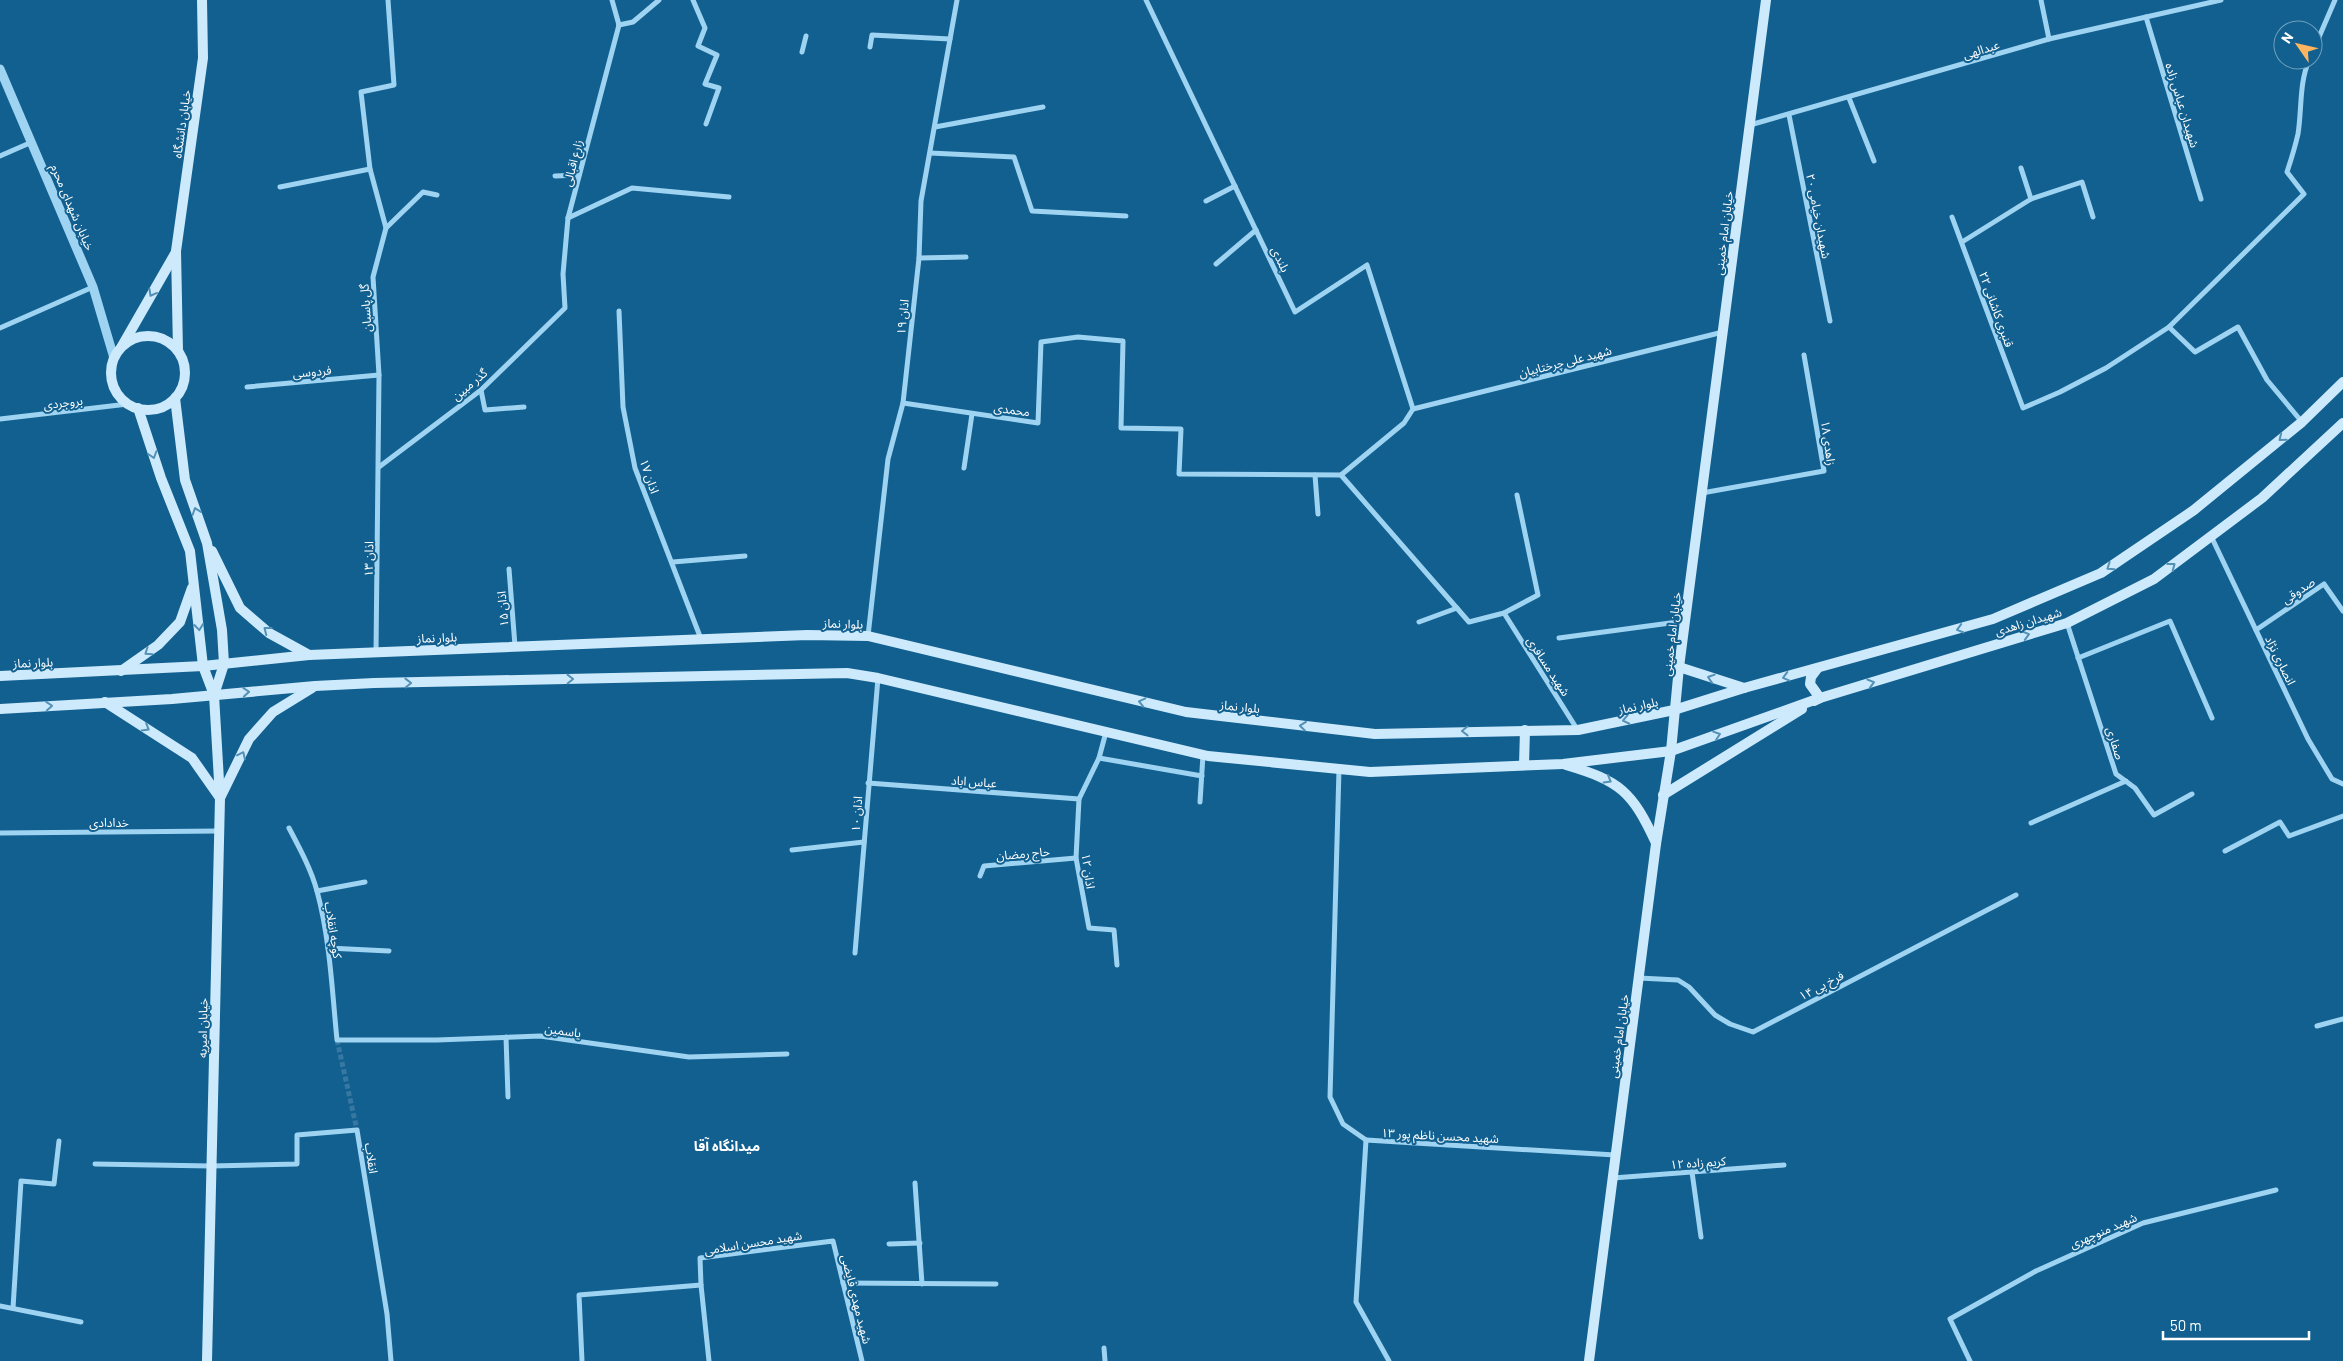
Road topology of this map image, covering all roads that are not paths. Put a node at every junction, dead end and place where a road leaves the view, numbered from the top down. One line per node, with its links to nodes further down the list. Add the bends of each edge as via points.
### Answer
1 (202, 0): 50 (main road, خیابان دانشگاه, via 203,58)
2 (388, 0): 33 (street, via 394,85 361,92)
3 (612, 0): 13 (street)
4 (659, 0): 13 (street, via 633,22)
5 (693, 0): 25 (street, via 705,28 698,46 717,54 705,84 719,88)
6 (957, 0): 16 (street, اذان ۱۹)
7 (1146, 0): 36 (street, بلندی)
8 (1766, 0): 27 (main road, خیابان امام خمینی)
9 (2041, 0): 17 (street)
10 (2220, 0): 12 (street, عبدالهی)
11 (2335, 0): 14 (street)
12 (2146, 17): 17 (street, عبدالهی); 41 (street, شهیدان عباس زاده)
13 (619, 25): 34 (street, زارع اقبالی)
14 (2323, 28)
15 (806, 36): 19 (street)
16 (950, 39): 18 (street, via 872,35); 26 (street, اذان ۱۹)
17 (2048, 39): 22 (street, عبدالهی)
18 (870, 48)
19 (802, 52)
20 (0, 69): 28 (street, خیابان شهدای محرم)
21 (2306, 70): 58 (street, via 2301,88 2298,134 2287,172 2304,194)
22 (1850, 98): 24 (street, عبدالهی); 31 (street)
23 (1043, 107): 26 (street)
24 (1789, 115): 27 (street, عبدالهی); 57 (street, شهیدان خیامی ۲۰)
25 (706, 124)
26 (935, 126): 29 (street, اذان ۱۹)
27 (1750, 126): 60 (main road, خیابان امام خمینی)
28 (32, 142): 30 (street); 54 (street, خیابان شهدای محرم)
29 (930, 153): 43 (street, via 1014,157 1032,211); 52 (street, اذان ۱۹, via 921,201)
30 (0, 156)
31 (1874, 161)
32 (2021, 168): 40 (street)
33 (370, 169): 37 (street); 47 (street)
34 (579, 175): 35 (street); 46 (street, زارع اقبالی)
35 (555, 176)
36 (1235, 186): 42 (street); 48 (street, بلندی)
37 (280, 187)
38 (437, 196): 47 (street, via 424,192)
39 (729, 197): 46 (street, via 632,188)
40 (2031, 199): 45 (street, via 2082,182); 49 (street)
41 (2201, 199)
42 (1206, 201)
43 (1126, 216)
44 (1952, 217): 49 (street, قنبری کاشانی ۲۲)
45 (2093, 217)
46 (568, 218): 55 (street, زارع اقبالی, via 563,274)
47 (386, 228): 65 (street, گل پاسبان, via 373,277)
48 (1256, 230): 53 (street); 73 (street, بلندی, via 1295,312 1367,265)
49 (1962, 242): 58 (street, قنبری کاشانی ۲۲, via 2023,408 2106,368)
50 (176, 251): 61 (main road, one-way to 61); 62 (main road)
51 (966, 257): 52 (street)
52 (919, 258): 70 (street, اذان ۱۹)
53 (1216, 264)
54 (94, 286): 59 (street); 64 (street, خیابان شهدای محرم)
55 (565, 308): 68 (street, گذر مبین)
56 (619, 311): 88 (street, اذان ۱۷, via 623,407 633,459)
57 (1830, 321)
58 (2168, 327): 76 (street, via 2195,352 2238,327 2267,380)
59 (0, 328)
60 (1722, 332): 73 (street, شهید علی چرختابیان); 82 (main road, خیابان امام خمینی)
61 (121, 348): 62 (main road, via 134,339 150,336 166,340); 64 (main road)
62 (178, 351): 69 (main road, via 185,375)
63 (1804, 355): 82 (street, زاهدی ۱۸, via 1824,471)
64 (114, 358): 71 (main road, via 113,384 120,397)
65 (379, 375): 67 (street, فردوسی); 78 (street, گل پاسبان)
66 (2343, 382): 76 (main road, شهیدان زاهدی)
67 (247, 387)
68 (481, 390): 72 (street, via 484,410); 78 (street, گذر مبین)
69 (175, 398): 71 (main road, via 158,408); 86 (main road, one-way to 69, via 186,480)
70 (902, 403): 74 (street, محمدی); 98 (street, اذان ۱۹, via 888,459)
71 (133, 406): 75 (street, بروجردی); 90 (main road, one-way to 90, via 190,551)
72 (524, 407)
73 (1413, 409): 81 (street, via 1404,424)
74 (972, 414): 79 (street); 80 (street, محمدی, via 1038,423 1041,342 1078,337 1123,341 1121,428 1181,429 1179,474)
75 (0, 419)
76 (2302, 422): 108 (main road, شهیدان زاهدی, one-way to 108, via 2194,510 2101,573 1993,619)
77 (2343, 423): 85 (main road, شهیدان زاهدی, via 2262,498)
78 (379, 467): 102 (street, اذان ۱۳)
79 (964, 468)
80 (1315, 475): 81 (street); 84 (street)
81 (1341, 475): 91 (street)
82 (1702, 493): 94 (main road, خیابان امام خمینی)
83 (1516, 495): 93 (street, via 1538,595)
84 (1318, 514)
85 (2211, 536): 96 (main road, شهیدان زاهدی, one-way to 85, via 2154,579); 97 (street, انصاری نژاد)
86 (207, 543): 103 (main road, one-way to 86, via 269,633 240,608); 105 (main road, via 222,630)
87 (745, 556): 88 (street)
88 (672, 562): 100 (street, اذان ۱۷)
89 (509, 570): 101 (street, اذان ۱۵)
90 (194, 584): 106 (main road, one-way to 106); 109 (main road, one-way to 109, via 180,622 158,645)
91 (1457, 608): 93 (street, via 1469,622); 95 (street)
92 (2343, 610): 97 (street, صدوقی, via 2324,584)
93 (1504, 613): 121 (street, شهید مسافری)
94 (1685, 620): 99 (street); 107 (main road, خیابان امام خمینی)
95 (1419, 622)
96 (2066, 622): 104 (street, صفاری); 115 (main road, شهیدان زاهدی, one-way to 96)
97 (2256, 630): 132 (street, انصاری نژاد, via 2308,739 2332,779)
98 (868, 636): 100 (main road, بلوار نماز, via 807,634); 120 (main road, بلوار نماز, one-way to 98, via 1375,734 1186,712)
99 (1559, 638)
100 (702, 639): 101 (main road, بلوار نماز)
101 (515, 646): 102 (main road, بلوار نماز)
102 (376, 652): 103 (main road, بلوار نماز)
103 (308, 655): 105 (main road, بلوار نماز)
104 (2078, 658): 119 (street, via 2170,621); 130 (street, صفاری, via 2116,774)
105 (224, 664): 106 (main road, بلوار نماز); 114 (main road)
106 (204, 666): 109 (main road, بلوار نماز); 114 (main road)
107 (1679, 668): 113 (main road, one-way to 107); 118 (main road, خیابان امام خمینی)
108 (1817, 669): 113 (main road, شهیدان زاهدی, one-way to 113); 115 (main road, via 1810,684)
109 (120, 671): 110 (main road, بلوار نماز)
110 (0, 676)
111 (878, 678): 112 (main road, one-way to 111, via 847,673); 122 (main road); 131 (street, اذان ۱۰)
112 (315, 686): 114 (main road, one-way to 112); 135 (main road, one-way to 112, via 249,739 273,712)
113 (1744, 688): 118 (main road, شهیدان زاهدی)
114 (214, 695): 116 (main road); 135 (main road, خیابان امیریه)
115 (1820, 698): 123 (main road, شهیدان زاهدی, one-way to 115); 134 (main road)
116 (104, 702): 117 (main road, one-way to 116); 135 (main road, one-way to 135, via 192,758)
117 (0, 709)
118 (1674, 710): 121 (main road, بلوار نماز, one-way to 121); 123 (main road, خیابان امام خمینی)
119 (2212, 718)
120 (1525, 730): 121 (main road, بلوار نماز); 127 (main road)
121 (1578, 730)
122 (1106, 732): 124 (main road); 125 (street, اذان ۱۲)
123 (1671, 751): 126 (main road); 134 (main road, خیابان امام خمینی)
124 (1203, 754): 128 (main road); 129 (street)
125 (1099, 758): 129 (street); 136 (street, اذان ۱۲)
126 (1563, 764): 127 (main road); 144 (main road, one-way to 144, via 1608,779 1624,791 1636,804)
127 (1524, 765): 128 (main road, via 1370,772)
128 (1339, 768): 163 (street, via 1330,1097 1342,1124)
129 (1202, 776): 137 (street)
130 (2126, 781): 133 (street, صفاری, via 2154,815); 139 (street)
131 (868, 783): 136 (street, عباس اباد); 143 (street, اذان ۱۰)
132 (2343, 784)
133 (2192, 794)
134 (1663, 795): 144 (main road, خیابان امام خمینی)
135 (220, 798): 141 (main road, خیابان امیریه)
136 (1079, 800): 147 (street, اذان ۱۲)
137 (1200, 802)
138 (2343, 816): 146 (street, via 2289,836 2280,822)
139 (2031, 823)
140 (289, 828): 150 (street, کوچه انقلاب)
141 (219, 831): 142 (street, خدادادی); 168 (main road, خیابان امیریه)
142 (0, 832)
143 (864, 842): 145 (street); 154 (street, اذان ۱۰)
144 (1656, 844): 156 (main road, خیابان امام خمینی)
145 (792, 850)
146 (2225, 851)
147 (1076, 858): 148 (street, حاج رمضان, via 984,866); 155 (street, اذان ۱۲, via 1088,928 1114,930)
148 (980, 876)
149 (365, 882): 150 (street)
150 (317, 891): 152 (street, کوچه انقلاب)
151 (2016, 895): 156 (street, فرخ پی ۱۴, via 1753,1032 1715,1016 1689,987 1678,980)
152 (328, 948): 153 (street); 160 (street, کوچه انقلاب)
153 (389, 951)
154 (855, 953)
155 (1117, 965)
156 (1639, 978): 165 (main road, خیابان امام خمینی)
157 (2343, 1019): 158 (street)
158 (2317, 1026)
159 (506, 1037): 160 (street, یاسمین); 161 (street, یاسمین, via 540,1036 689,1057); 162 (street)
160 (337, 1040)
161 (787, 1054)
162 (508, 1097)
163 (1366, 1140): 165 (street, شهید محسن ناظم پور ۱۳); 191 (street, شهید محسن ناظم پور ۱۳, via 1356,1302)
164 (59, 1141): 182 (street, via 54,1184 22,1181)
165 (1615, 1155): 170 (main road, خیابان امام خمینی)
166 (95, 1164): 168 (street)
167 (1784, 1165): 169 (street, کریم زاده ۱۲)
168 (212, 1166): 185 (main road, خیابان امیریه); 186 (street, انقلاب, via 297,1164 297,1135 357,1130 388,1314)
169 (1692, 1172): 170 (street, کریم زاده ۱۲); 173 (street)
170 (1613, 1178): 192 (main road, خیابان امام خمینی)
171 (915, 1183): 175 (street)
172 (2276, 1190): 193 (street, شهید منوچهری, via 2143,1223 2036,1271 1950,1319)
173 (1701, 1237)
174 (833, 1241): 177 (street, شهید مهدی فایضی); 180 (street, شهید محسن اسلامی, via 700,1258)
175 (920, 1243): 176 (street); 178 (street)
176 (890, 1244)
177 (843, 1283): 178 (street); 189 (street, شهید مهدی فایضی)
178 (922, 1284): 179 (street)
179 (996, 1284)
180 (701, 1285): 187 (street, via 579,1295); 188 (street)
181 (0, 1306): 182 (street)
182 (12, 1308): 183 (street)
183 (81, 1322)
184 (1104, 1348): 190 (street)
185 (207, 1361)
186 (391, 1361)
187 (582, 1361)
188 (710, 1361)
189 (862, 1361)
190 (1105, 1361)
191 (1388, 1361)
192 (1589, 1361)
193 (1970, 1361)

